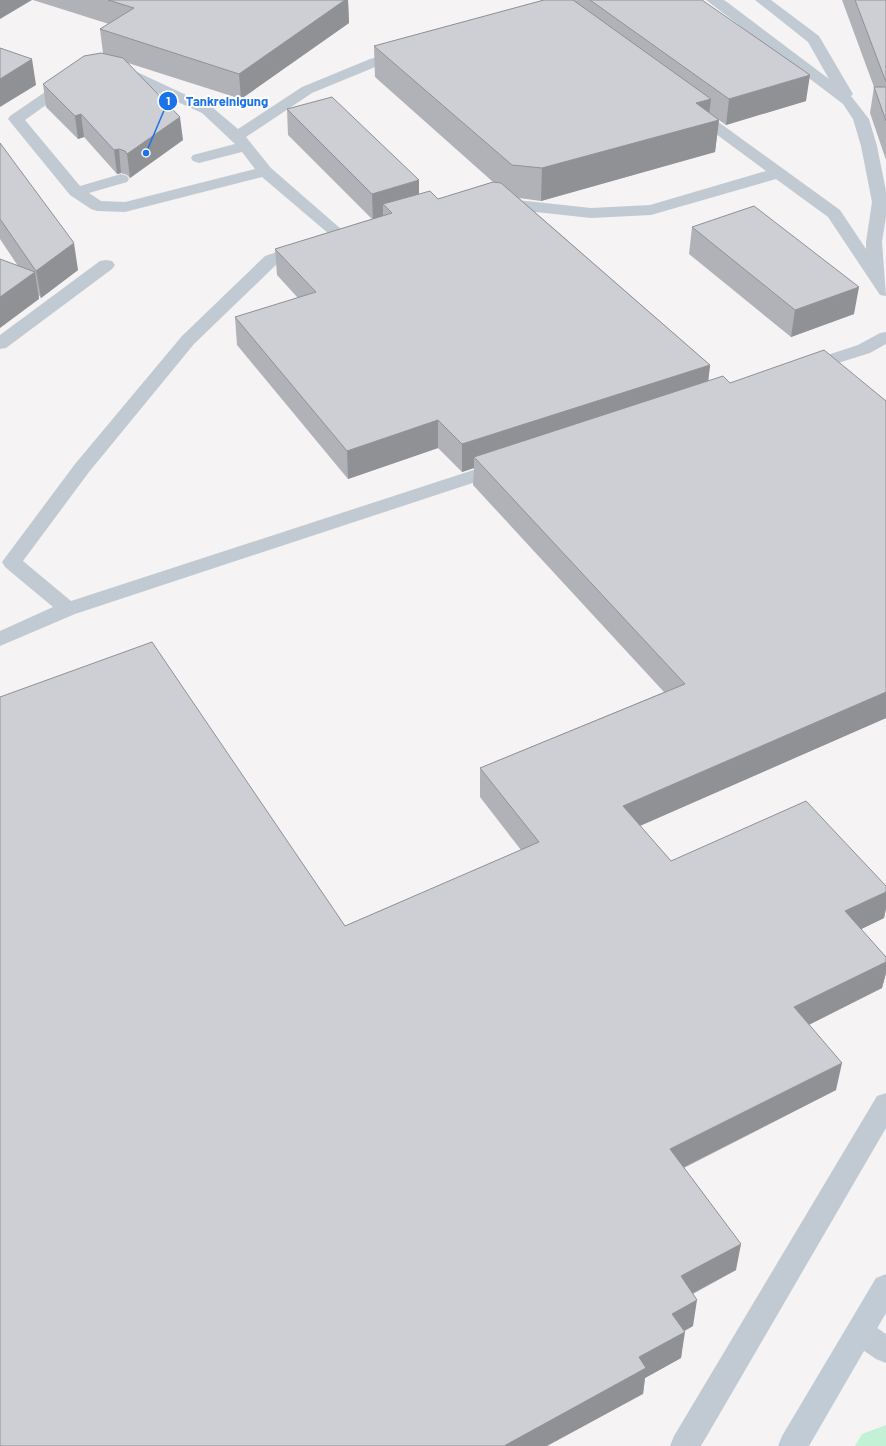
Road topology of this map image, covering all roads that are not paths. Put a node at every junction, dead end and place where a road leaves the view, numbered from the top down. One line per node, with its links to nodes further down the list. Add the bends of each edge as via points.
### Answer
1 (713, 0): 6 (street)
2 (762, 0): 6 (street, via 814,39)
3 (418, 49): 8 (street, via 375,62 307,90)
4 (104, 69): 8 (street, via 132,75 207,110)
5 (81, 74): 13 (street, via 16,119)
6 (848, 101): 16 (street, via 861,119 870,146 880,202 874,242)
7 (681, 102): 11 (street)
8 (240, 142): 9 (street); 10 (street)
9 (199, 158)
10 (265, 171): 13 (street, via 125,207 97,206); 22 (street, via 348,234 271,260 188,340)
11 (778, 172): 14 (street, via 651,210 591,213); 16 (street, via 834,214)
12 (121, 179): 13 (street)
13 (76, 192)
14 (484, 201)
15 (106, 265): 19 (street)
16 (876, 277): 17 (street)
17 (886, 291)
18 (886, 337): 20 (street, via 864,349)
19 (0, 344)
20 (788, 374)
21 (516, 463): 23 (street)
22 (6, 559): 23 (street)
23 (68, 609): 24 (street)
24 (0, 639)
25 (886, 1104): 29 (street)
26 (886, 1287): 27 (main road)
27 (860, 1332): 28 (street); 30 (main road)
28 (886, 1350)
29 (685, 1446)
30 (792, 1446)

